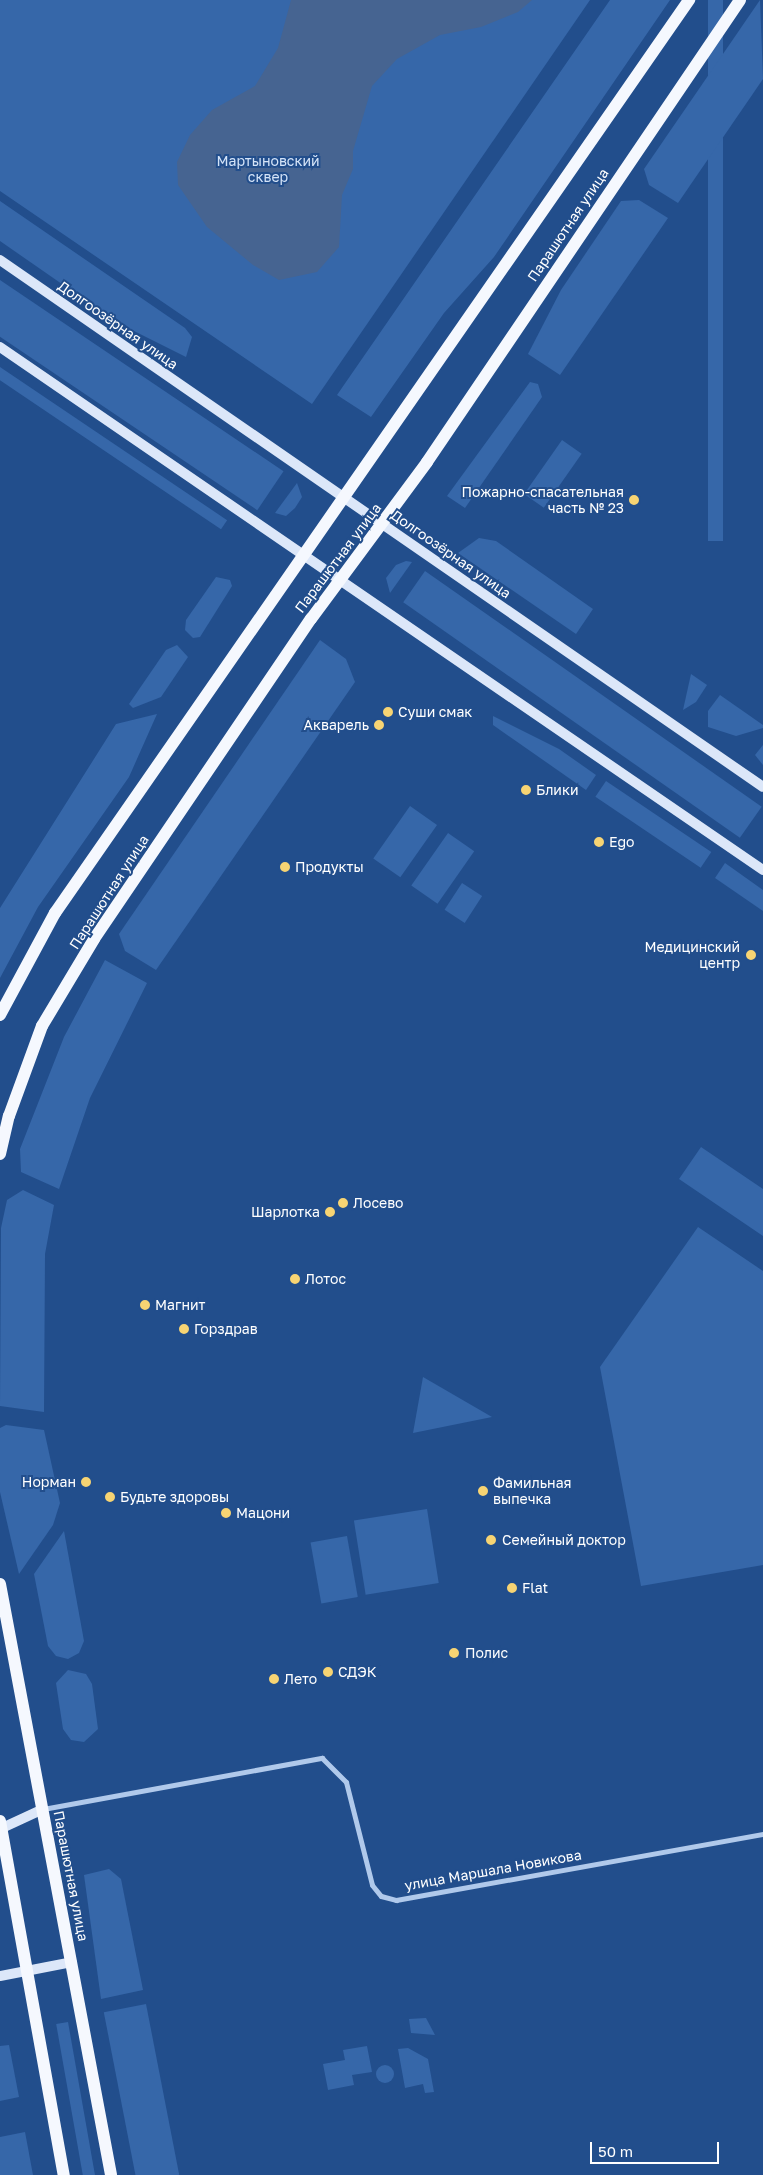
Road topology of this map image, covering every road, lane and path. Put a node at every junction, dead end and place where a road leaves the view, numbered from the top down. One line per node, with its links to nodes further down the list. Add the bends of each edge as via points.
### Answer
1 (689, 0): 5 (main road, Парашютная улица)
2 (740, 0): 6 (main road, Парашютная улица)
3 (0, 260): 5 (main road, Долгоозёрная улица)
4 (0, 347): 7 (main road)
5 (345, 497): 6 (main road, Долгоозёрная улица); 7 (main road, Парашютная улица)
6 (382, 523): 8 (main road, Парашютная улица); 9 (main road, Долгоозёрная улица)
7 (305, 557): 8 (main road); 11 (main road, Парашютная улица, via 55,913)
8 (339, 580): 10 (main road); 12 (main road, Парашютная улица, via 94,939 42,1026 9,1116)
9 (763, 787)
10 (763, 870)
11 (0, 1015)
12 (0, 1154)
13 (0, 1584): 14 (main road, Парашютная улица)
14 (43, 1809): 15 (main road, улица Маршала Новикова); 16 (street, улица Маршала Новикова, via 322,1758 346,1782 372,1885 381,1896 396,1900); 17 (main road, Парашютная улица)
15 (0, 1827): 18 (main road)
16 (763, 1834)
17 (72, 1962): 18 (main road); 21 (main road, Парашютная улица)
18 (26, 1971): 19 (main road); 20 (main road)
19 (0, 1976)
20 (64, 2175)
21 (110, 2175)

